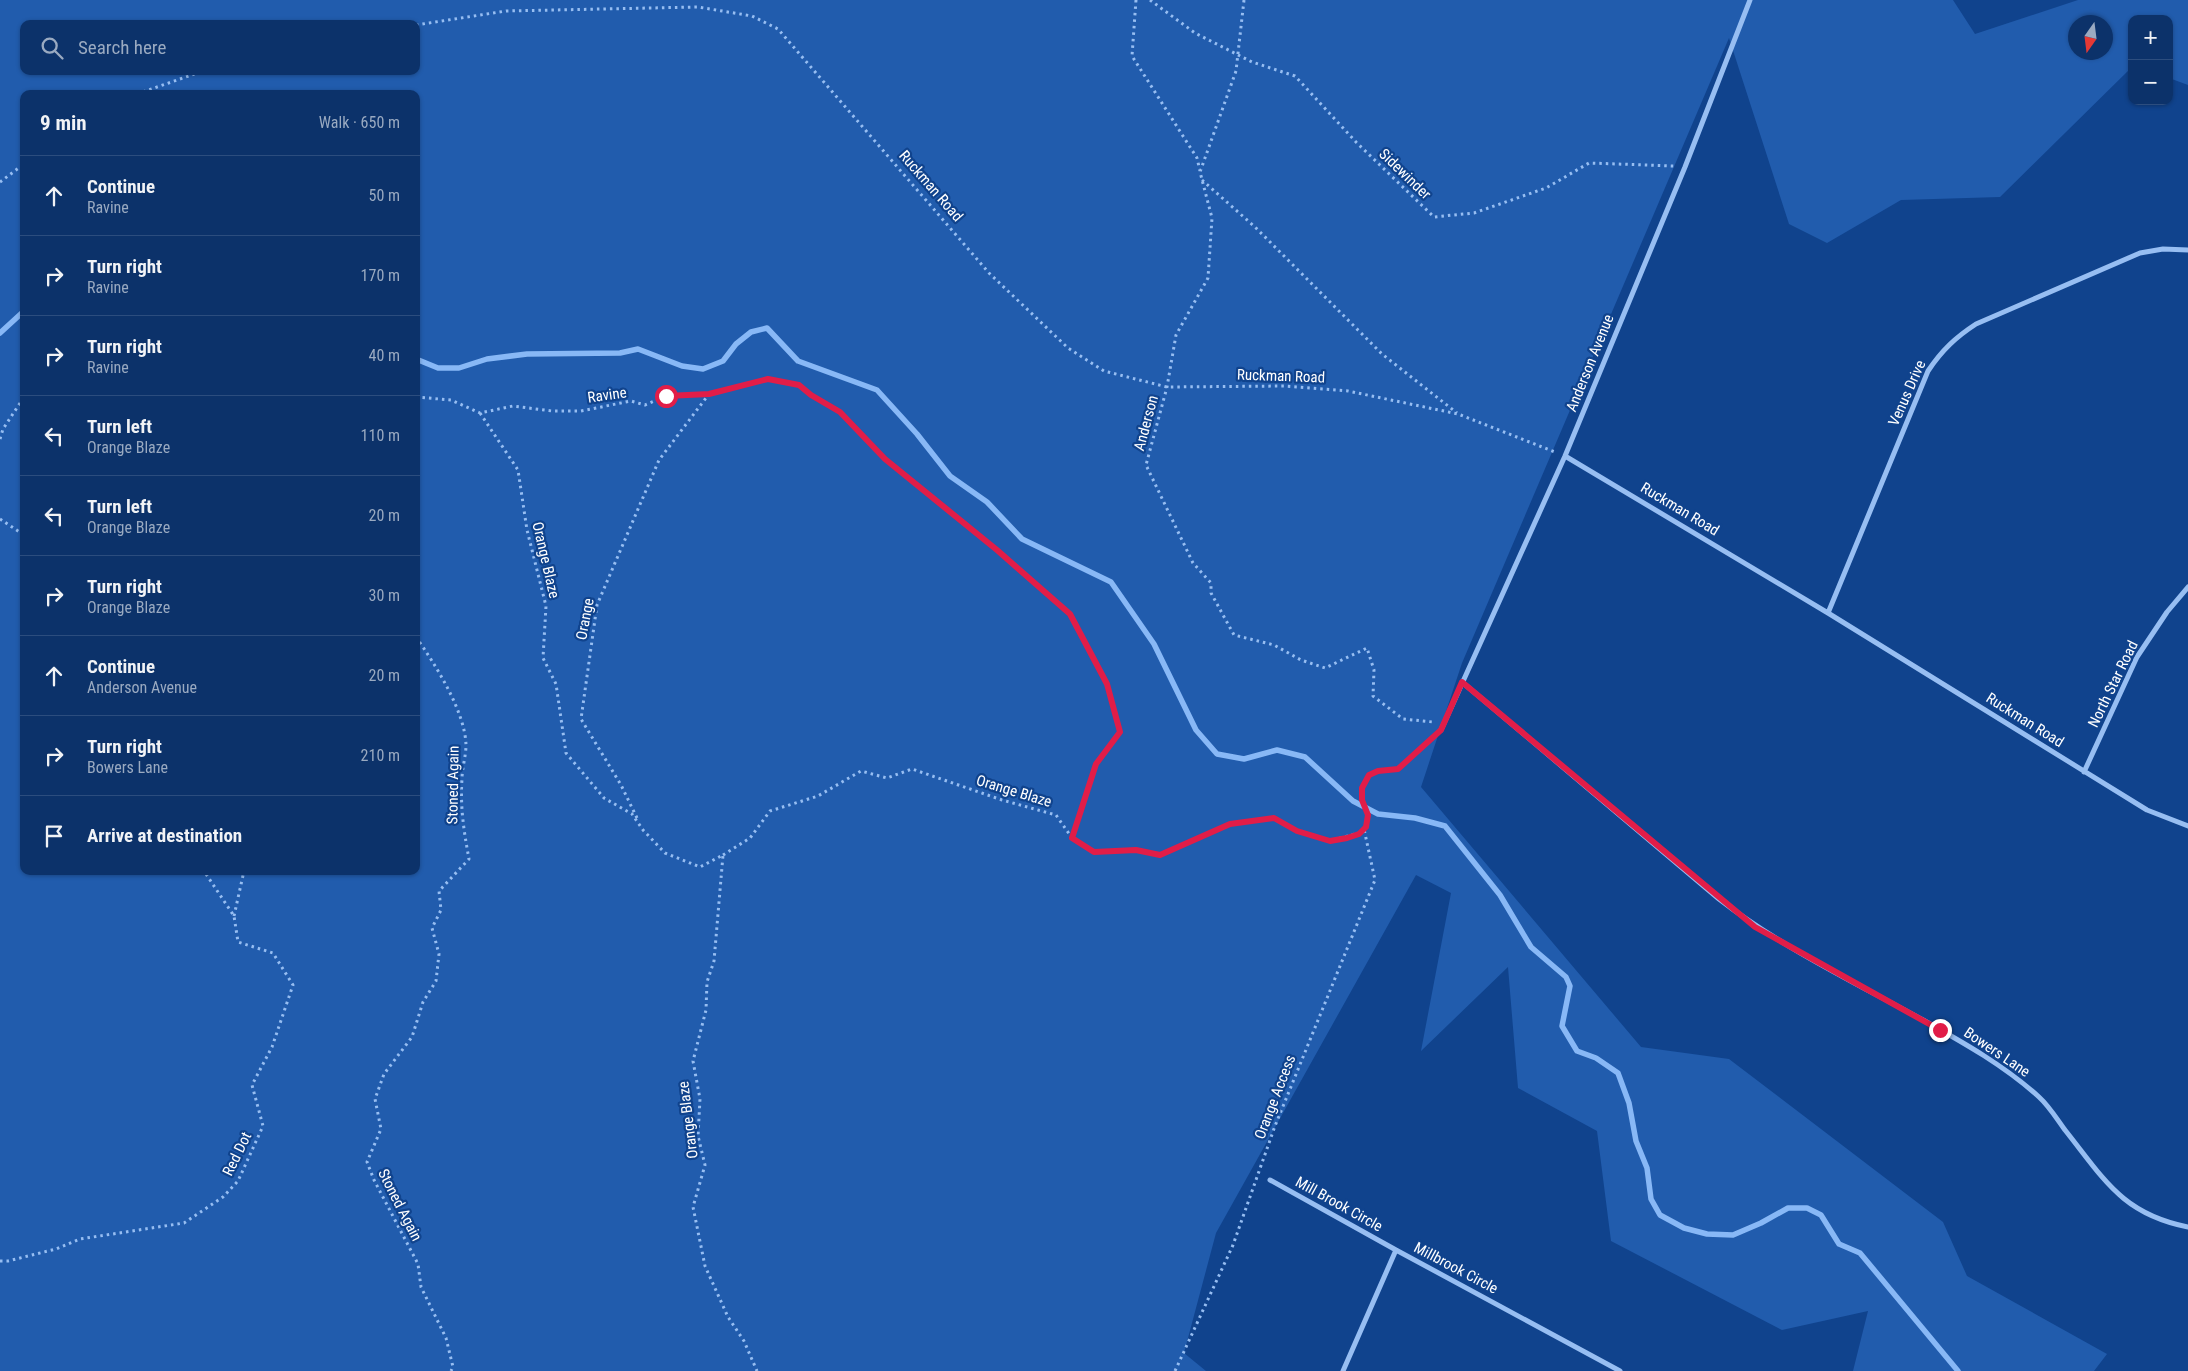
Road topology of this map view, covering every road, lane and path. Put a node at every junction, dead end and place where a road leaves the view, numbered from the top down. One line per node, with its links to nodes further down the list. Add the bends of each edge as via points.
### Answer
1 (1136, 0): 11 (path, Anderson, via 1132,56 1193,151)
2 (1150, 0): 6 (path, Sidewinder, via 1196,33)
3 (1244, 0): 6 (path)
4 (1750, 0): 10 (street, Anderson Avenue)
5 (420, 25): 15 (path, Ruckman Road, via 506,11 542,9 698,7 752,16 778,29 989,273 1068,348 1104,371)
6 (1238, 55): 10 (path, Sidewinder, via 1295,76 1356,142 1434,217 1474,213 1546,188 1589,163); 11 (path, via 1236,72)
7 (190, 75): 8 (path)
8 (144, 90)
9 (20, 167): 13 (path)
10 (1685, 167): 22 (street, Anderson Avenue)
11 (1200, 172): 12 (path, Anderson)
12 (1202, 179): 15 (path, Anderson, via 1212,218 1208,278 1176,335); 20 (path, via 1255,227 1382,354)
13 (0, 182)
14 (2188, 250): 26 (street, Venus Drive, via 2163,249 2140,253 1976,324 1957,336 1940,353 1928,371)
15 (1167, 387): 20 (path, Ruckman Road, via 1284,386 1348,391); 29 (path, Anderson, via 1146,466 1193,562 1211,583 1211,593 1234,635 1274,644 1301,660 1325,668 1367,648 1374,670 1373,696 1403,719)
16 (709, 394): 19 (path, Ravine, via 666,396 645,405 630,401 581,411 513,406); 34 (path, Orange, via 659,460 597,606 581,719 621,785); 35 (path, Ravine, via 768,379 799,385 840,412 885,459 1070,614 1107,684 1120,732 1096,764)
17 (420, 397): 19 (path, via 451,400)
18 (20, 403): 21 (path)
19 (480, 413): 34 (path, Orange Blaze, via 518,470 526,530 546,606 543,658 556,684 566,753 604,798 632,814)
20 (1458, 414): 22 (path, Ruckman Road)
21 (0, 439)
22 (1565, 456): 26 (street, Ruckman Road); 28 (street, Anderson Avenue)
23 (0, 519): 24 (path)
24 (20, 532)
25 (2188, 587): 31 (street, North Star Road, via 2137,657)
26 (1828, 613): 31 (street, Ruckman Road)
27 (420, 642): 44 (path, Stoned Again, via 440,670 460,718 466,744 461,815 468,859 440,891 441,910 432,928 438,954 436,981 423,1002 412,1037 384,1074 375,1099 381,1129 367,1162 418,1264 421,1287 446,1338 453,1367)
28 (1462, 682): 29 (street, Anderson Avenue); 41 (street, Bowers Lane, via 1755,927 2009,1072 2041,1099 2111,1188 2130,1205 2149,1216)
29 (1443, 723): 30 (street, Anderson Avenue)
30 (1441, 730): 33 (path, via 1398,769 1369,775 1362,788 1362,800 1368,815)
31 (2084, 772): 32 (street, Ruckman Road, via 2147,810)
32 (2188, 826)
33 (1364, 829): 35 (path, Orange Blaze, via 1347,838 1330,841 1297,831 1274,818 1230,824 1160,855 1136,850 1094,852); 46 (path, Orange Access, via 1376,880 1276,1126 1233,1245)
34 (643, 830): 36 (path, Orange Blaze, via 665,853 700,867)
35 (1072, 838): 36 (path, Orange Blaze, via 1056,815 912,769 888,778 861,770 818,796 770,812 750,838)
36 (723, 855): 45 (path, Orange Blaze, via 714,961 707,982 706,1010 692,1061 700,1099 698,1136 705,1165 693,1207 705,1266)
37 (207, 875): 39 (path, Red Dot)
38 (243, 875): 39 (path)
39 (234, 916): 43 (path, Red Dot, via 238,942 272,953 293,984 272,1047 252,1085 263,1126 238,1181 223,1197 184,1223 80,1239 56,1249)
40 (1270, 1180): 42 (street, Mill Brook Circle)
41 (2188, 1228)
42 (1396, 1250): 47 (street, Millbrook Circle); 48 (street, Millbrook Circle)
43 (0, 1261)
44 (451, 1371)
45 (757, 1371)
46 (1175, 1371)
47 (1343, 1371)
48 (1620, 1371)

